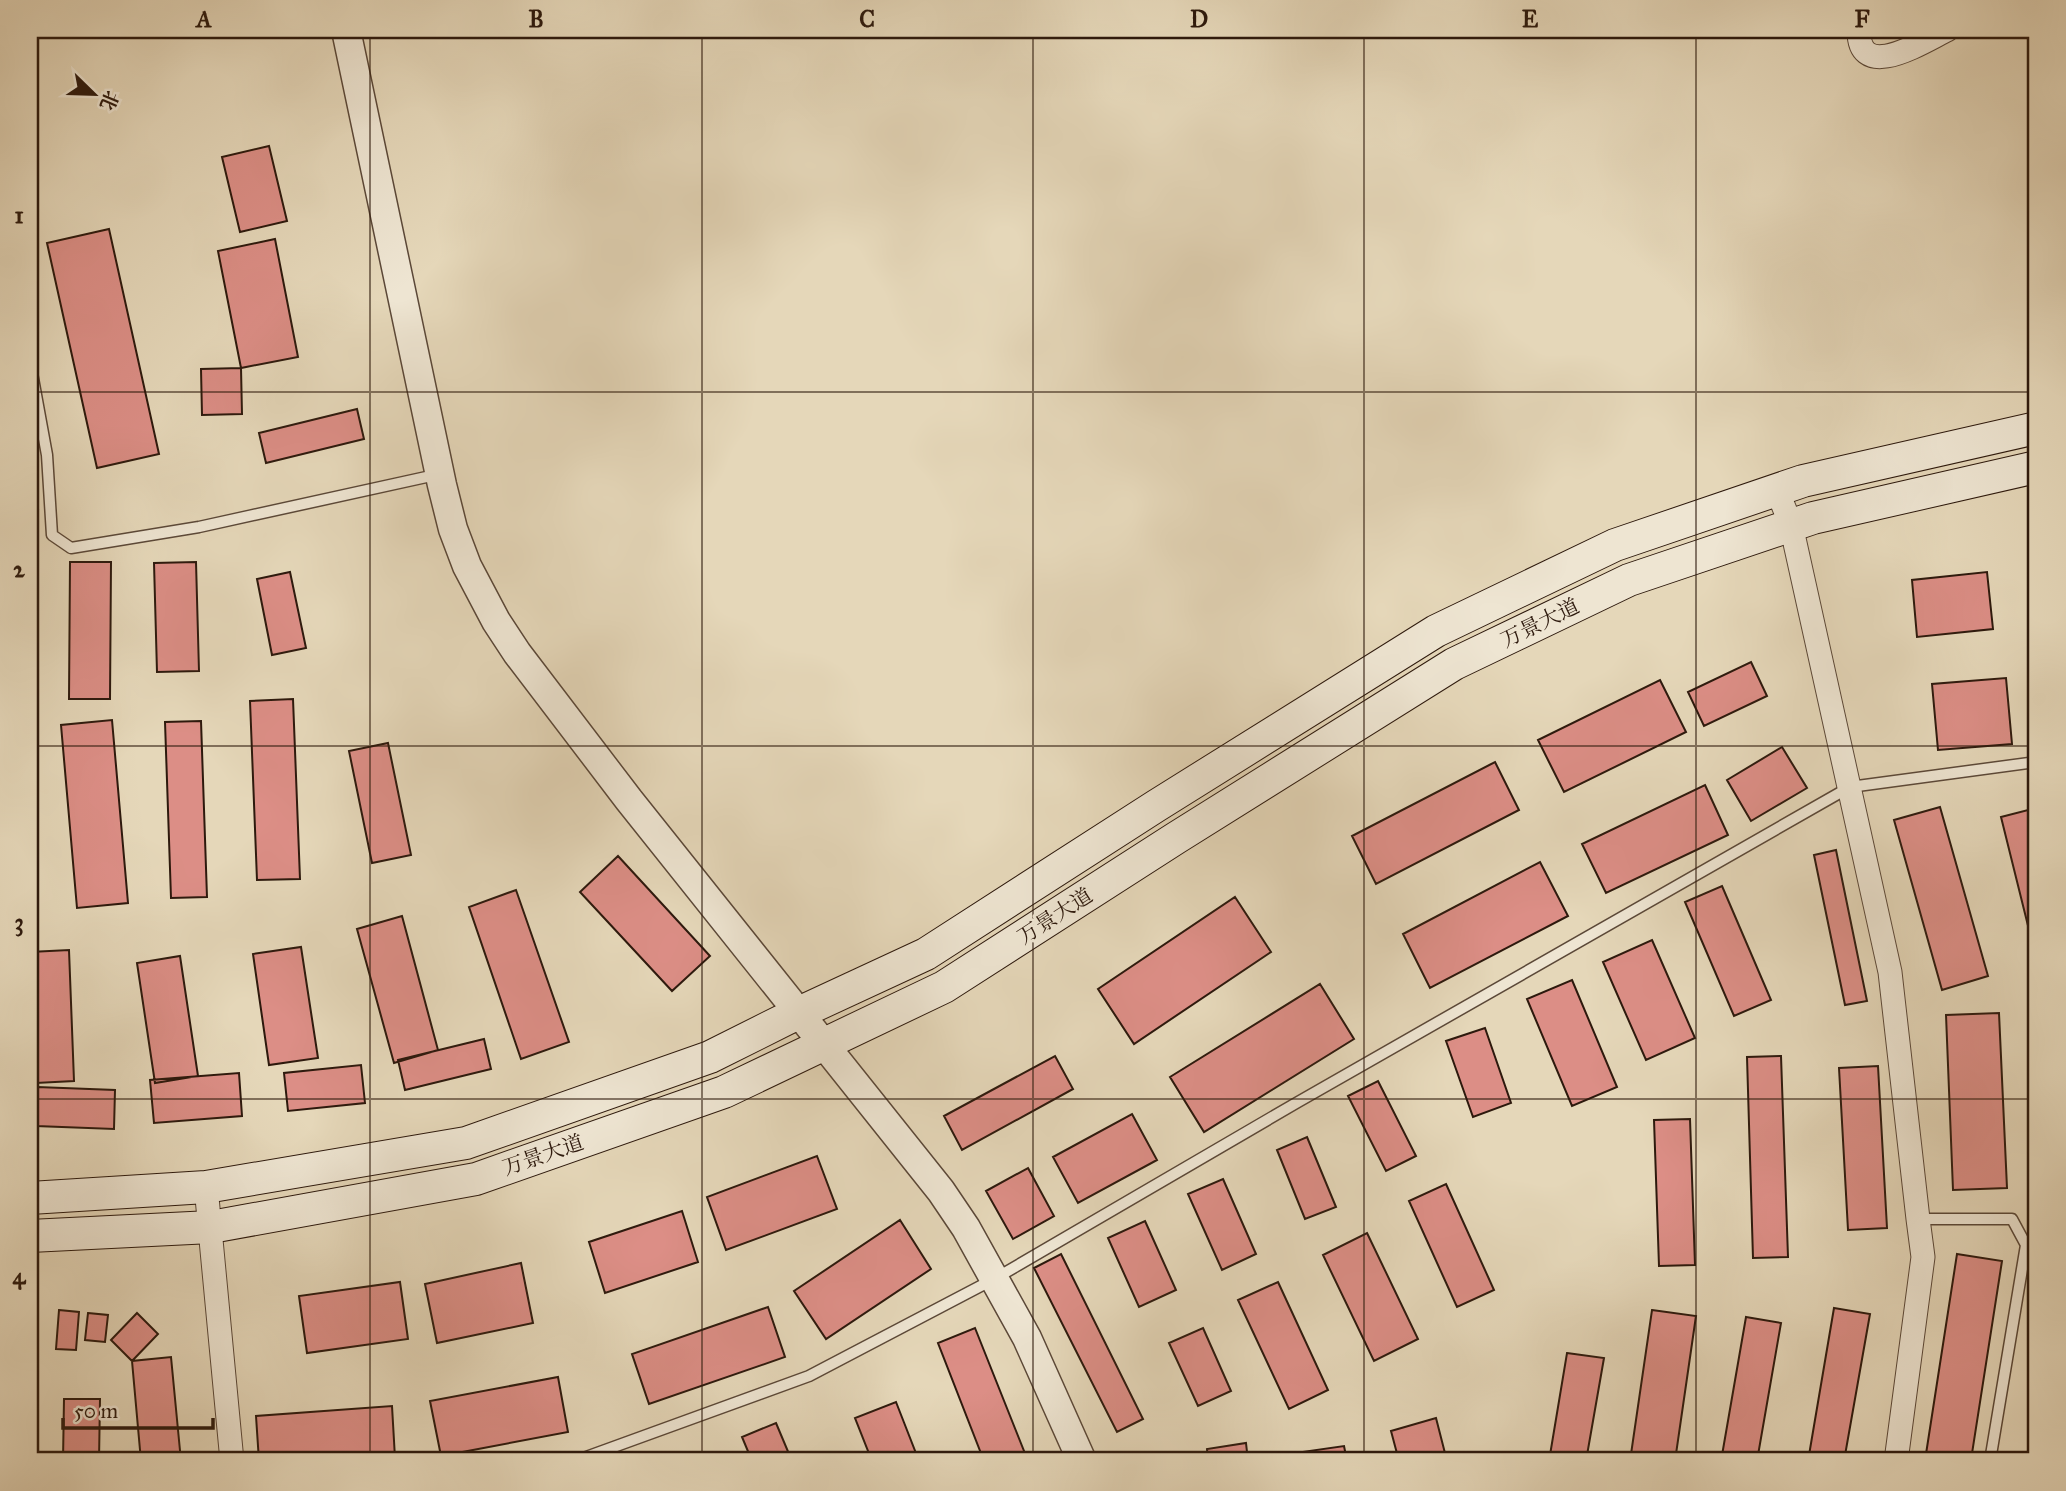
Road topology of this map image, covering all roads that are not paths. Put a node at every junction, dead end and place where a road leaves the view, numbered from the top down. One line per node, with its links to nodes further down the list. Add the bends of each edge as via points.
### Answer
1 (346, 30): 7 (street)
2 (1859, 30): 3 (street, via 1864,51 1879,57 1900,53)
3 (1947, 30)
4 (30, 362): 7 (lane, via 47,455 52,535 71,548 199,527)
5 (2036, 428): 8 (main road, 万景大道)
6 (2036, 467): 9 (main road, 万景大道)
7 (440, 474): 12 (street, via 467,566 517,653)
8 (1777, 490): 9 (street); 12 (main road, 万景大道, via 1615,545 1436,631 926,954)
9 (1791, 525): 11 (street); 13 (main road, 万景大道, via 1629,580 1454,664 944,987)
10 (2036, 762): 11 (lane)
11 (1850, 787): 16 (street, via 1890,972); 19 (lane)
12 (799, 1013): 13 (street); 14 (main road, 万景大道, via 710,1057 466,1143)
13 (825, 1045): 17 (main road, 万景大道, via 724,1092 475,1179); 19 (street, via 942,1191)
14 (206, 1187): 15 (main road, 万景大道); 17 (street)
15 (30, 1198)
16 (1919, 1219): 23 (street, via 1923,1257); 24 (lane, via 2012,1219 2026,1245)
17 (211, 1227): 18 (main road, 万景大道); 20 (street)
18 (30, 1236)
19 (996, 1278): 21 (lane, via 808,1376); 22 (street)
20 (232, 1461)
21 (575, 1461)
22 (1082, 1461)
23 (1896, 1461)
24 (1990, 1461)

